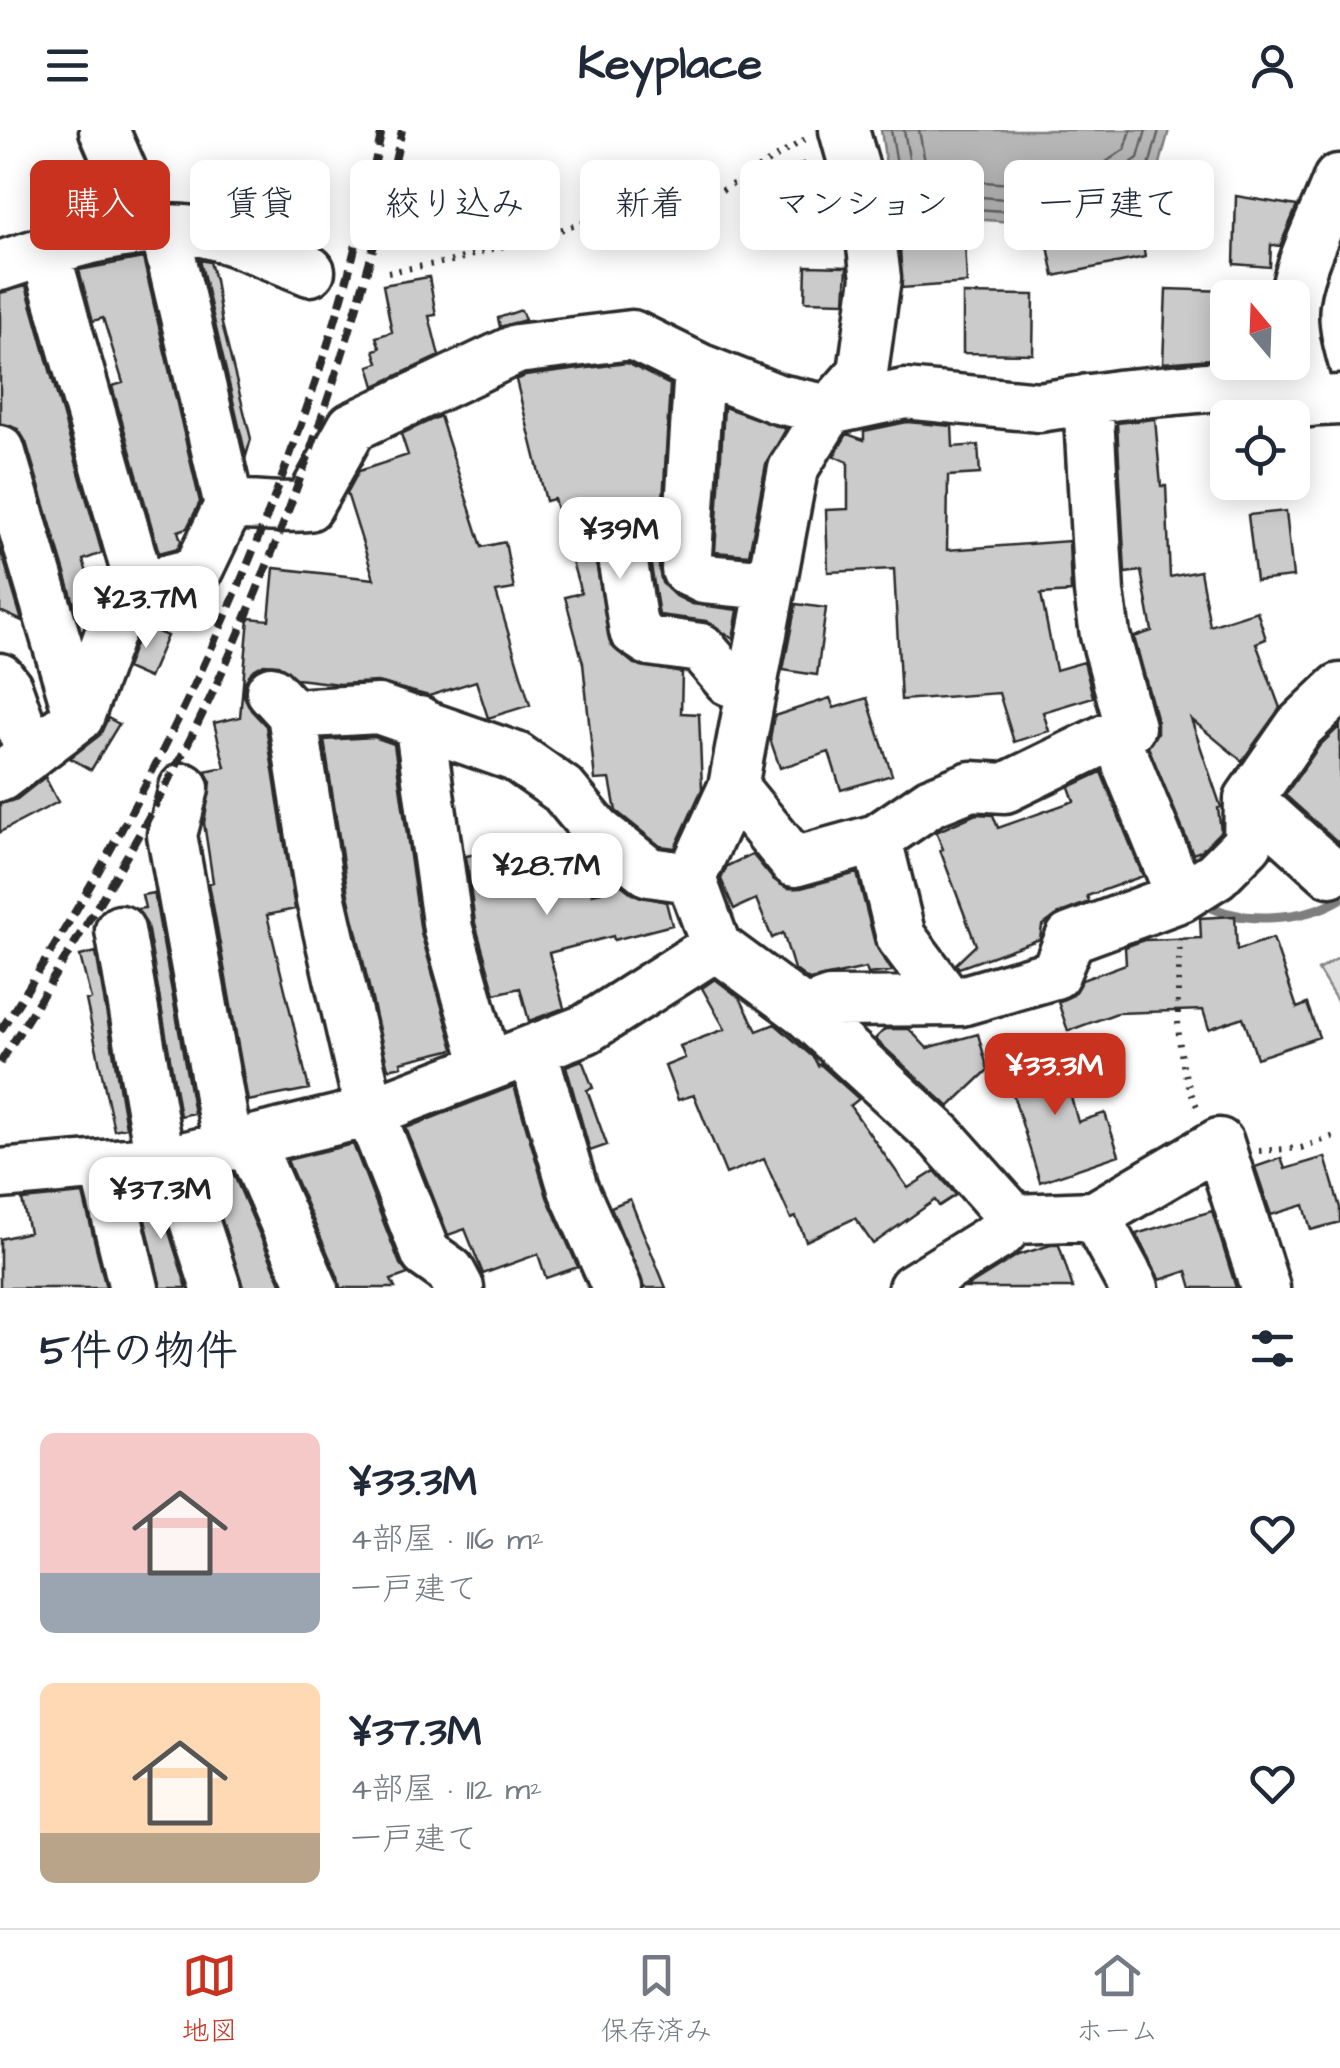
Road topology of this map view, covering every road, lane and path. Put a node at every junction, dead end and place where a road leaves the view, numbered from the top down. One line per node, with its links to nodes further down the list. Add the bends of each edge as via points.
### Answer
1 (104, 130): 4 (street)
2 (821, 130): 12 (path, via 702,202 639,208 452,261)
3 (844, 130): 16 (street, via 868,216 876,278 863,372)
4 (120, 160)
5 (1338, 179): 15 (street, via 1301,268 1293,309 1297,352)
6 (170, 231): 11 (street, via 212,234)
7 (50, 250): 9 (street)
8 (161, 250): 18 (street)
9 (45, 251): 10 (street); 21 (street)
10 (0, 266)
11 (310, 271)
12 (388, 272)
13 (699, 368): 16 (street, via 778,400); 18 (street, via 632,335 518,349 352,427 308,506); 20 (street, via 686,570 704,579)
14 (1088, 399): 15 (street, via 1230,385 1300,402); 16 (street, via 1039,407 905,394); 32 (street, via 1099,592 1130,727 1005,788 971,786 931,802)
15 (1326, 401)
16 (830, 410): 20 (street, via 793,468)
17 (0, 450): 25 (street)
18 (229, 505): 21 (street, via 197,572)
19 (618, 526): 24 (street, via 634,631 649,641 702,648 729,681)
20 (771, 585): 24 (street)
21 (140, 586): 25 (street, via 123,597)
22 (0, 678): 28 (street, via 7,687)
23 (1340, 688): 31 (street, via 1299,728)
24 (752, 690): 29 (street)
25 (79, 717): 28 (street)
26 (418, 720): 34 (street, via 516,757 563,790 597,831 649,872); 41 (street, via 448,929); 42 (street, via 378,708 282,703)
27 (1127, 764): 35 (street)
28 (15, 765)
29 (733, 787): 32 (street, via 794,862); 34 (street)
30 (184, 788): 45 (street, via 172,835)
31 (1250, 799): 33 (street); 35 (street, via 1248,843)
32 (877, 839): 38 (street, via 901,937)
33 (1330, 872)
34 (691, 878): 37 (street)
35 (1181, 897): 38 (street, via 1070,938 1055,974); 44 (path, via 1178,1036 1184,1077)
36 (120, 930): 46 (street)
37 (716, 946): 39 (street); 40 (street, via 586,1029)
38 (949, 1001): 39 (street, via 830,1002)
39 (804, 1010): 50 (street, via 941,1137)
40 (532, 1050): 41 (street); 56 (street, via 574,1189)
41 (487, 1066): 42 (street)
42 (370, 1112): 45 (street); 55 (street, via 426,1254 450,1270)
43 (1340, 1134): 44 (path, via 1302,1148 1250,1151)
44 (1219, 1143): 49 (street); 59 (street)
45 (238, 1144): 46 (street); 54 (street)
46 (167, 1160): 47 (street); 53 (street)
47 (104, 1166): 48 (street); 52 (street)
48 (0, 1174)
49 (1095, 1216): 50 (street); 58 (street)
50 (1014, 1220): 51 (street)
51 (965, 1274): 57 (street)
52 (134, 1288)
53 (216, 1288)
54 (313, 1288)
55 (458, 1288)
56 (617, 1288)
57 (913, 1288)
58 (1134, 1288)
59 (1265, 1288)

